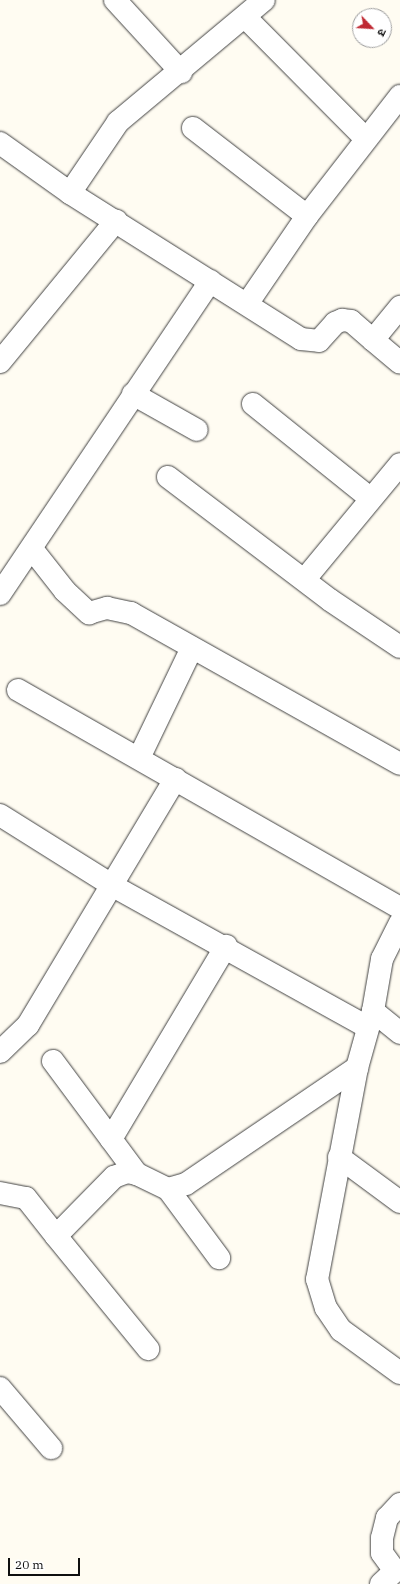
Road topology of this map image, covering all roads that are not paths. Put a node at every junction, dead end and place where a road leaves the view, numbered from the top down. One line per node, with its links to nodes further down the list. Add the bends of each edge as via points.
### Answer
1 (115, 0): 4 (street)
2 (264, 0): 3 (street)
3 (246, 18): 4 (street); 7 (street)
4 (181, 72): 9 (street, via 118,122)
5 (400, 96): 7 (street)
6 (193, 128): 10 (street)
7 (366, 138): 10 (street)
8 (0, 143): 9 (street)
9 (70, 193): 11 (street)
10 (307, 216): 13 (street)
11 (116, 222): 12 (street); 16 (street)
12 (210, 281): 13 (street); 18 (street)
13 (247, 304): 15 (street, via 300,339 310,342 319,341 335,323 342,320 351,321)
14 (400, 307): 15 (street)
15 (373, 340): 17 (street)
16 (0, 362)
17 (400, 363)
18 (133, 394): 20 (street); 24 (street)
19 (253, 404): 23 (street)
20 (197, 430)
21 (400, 464): 23 (street)
22 (168, 477): 25 (street)
23 (370, 498): 25 (street)
24 (32, 548): 26 (street); 28 (street, via 65,591 90,613 107,608 131,613)
25 (305, 579): 27 (street, via 330,600)
26 (0, 594)
27 (400, 647)
28 (192, 648): 30 (street); 31 (street)
29 (18, 690): 30 (street)
30 (139, 758): 32 (street)
31 (400, 764)
32 (175, 779): 34 (street); 35 (street)
33 (2, 822): 34 (street)
34 (114, 886): 37 (street); 40 (street, via 28,1026)
35 (400, 908)
36 (400, 923): 38 (street, via 382,959)
37 (226, 946): 38 (street); 43 (street)
38 (370, 1019): 39 (street); 42 (street)
39 (400, 1032)
40 (0, 1052)
41 (52, 1061): 43 (street)
42 (357, 1068): 44 (street); 46 (street, via 186,1184)
43 (111, 1139): 45 (street)
44 (339, 1157): 48 (street); 52 (street, via 317,1279 326,1308 341,1330)
45 (137, 1174): 46 (street); 49 (street, via 127,1172 114,1177)
46 (168, 1189): 50 (street)
47 (0, 1193): 49 (street, via 26,1198)
48 (400, 1202)
49 (56, 1236): 51 (street)
50 (219, 1258)
51 (148, 1349)
52 (400, 1373)
53 (0, 1388): 54 (street)
54 (50, 1448)
55 (400, 1504): 56 (street, via 387,1518 382,1538 382,1554)
56 (392, 1577)

